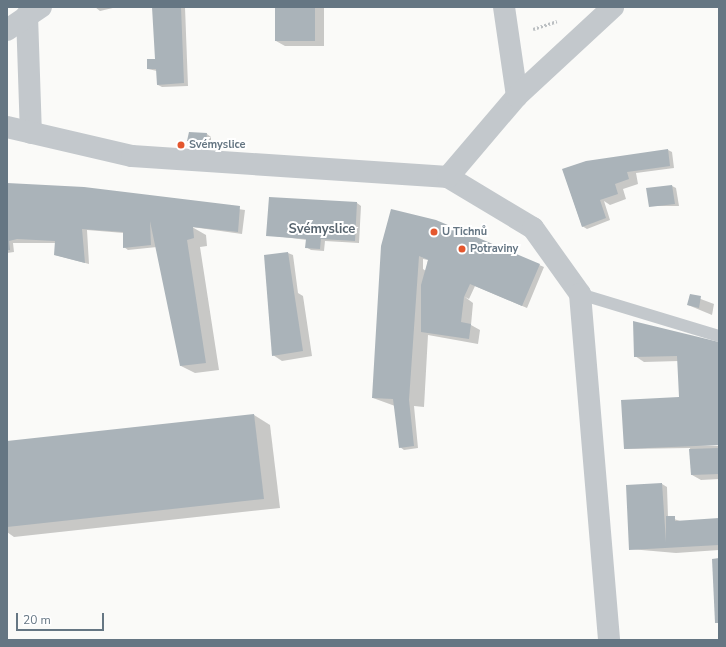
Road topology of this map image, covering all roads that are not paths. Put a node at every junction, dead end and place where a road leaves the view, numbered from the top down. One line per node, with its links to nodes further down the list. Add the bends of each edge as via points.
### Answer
1 (613, 7): 5 (street)
2 (34, 11): 4 (street); 7 (street)
3 (506, 14): 5 (street)
4 (7, 30)
5 (517, 96): 8 (street)
6 (7, 127): 7 (street)
7 (31, 133): 8 (street, via 132,156)
8 (448, 177): 9 (street, via 533,228)
9 (580, 294): 10 (lane); 11 (street)
10 (719, 336)
11 (609, 640)

